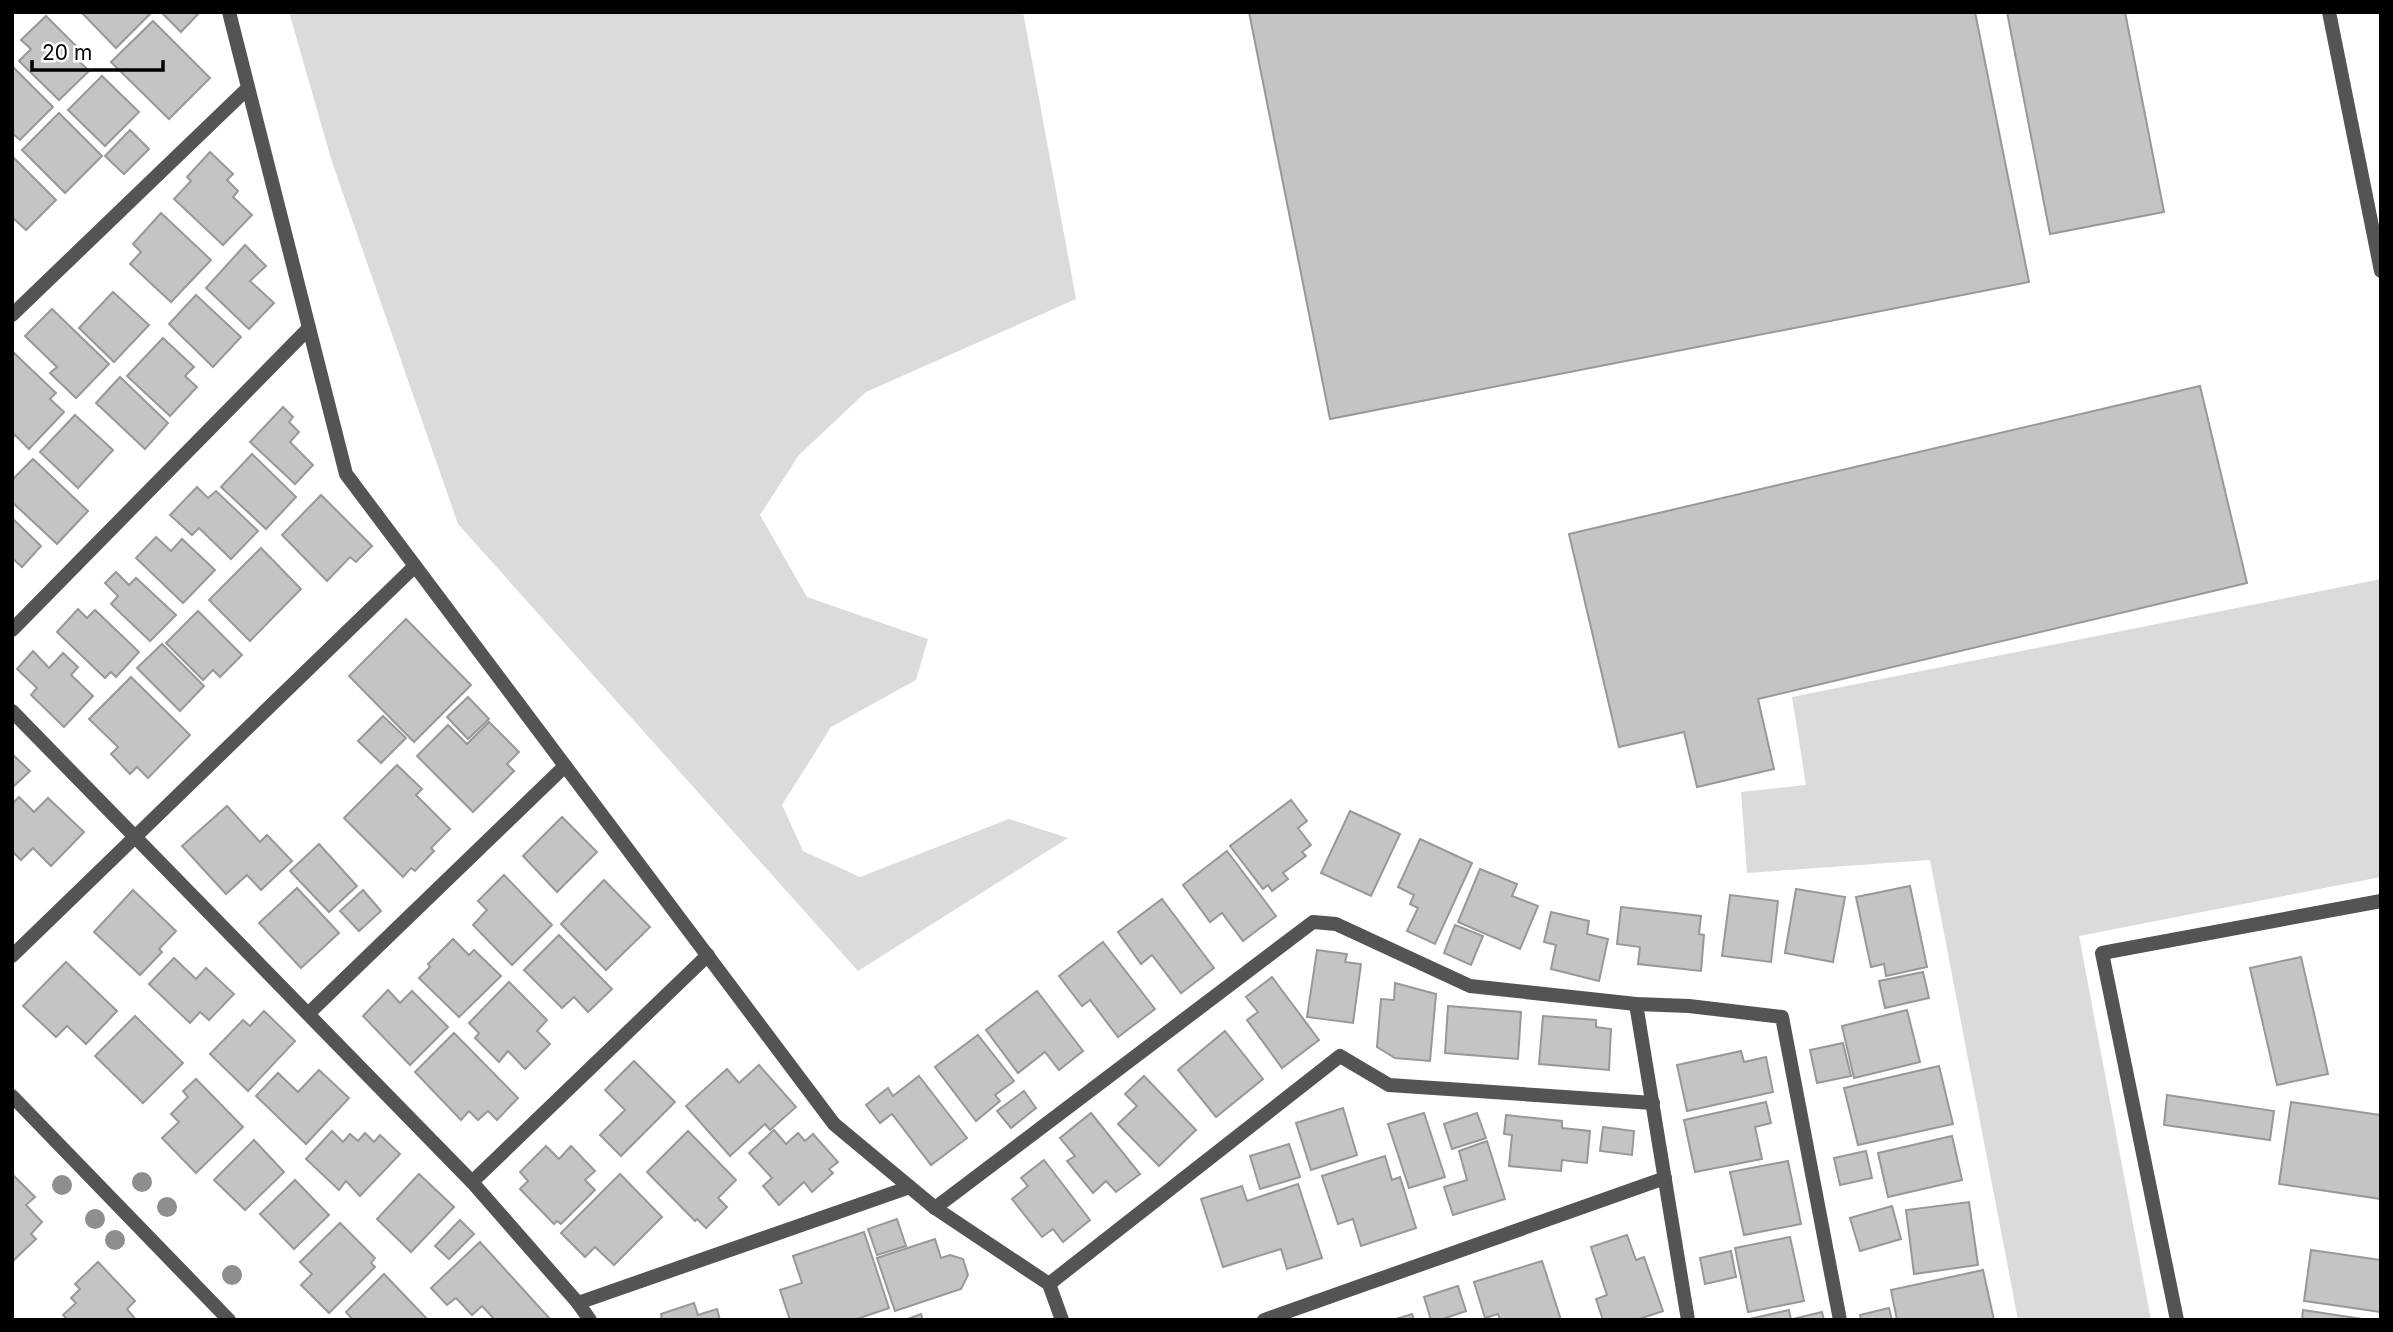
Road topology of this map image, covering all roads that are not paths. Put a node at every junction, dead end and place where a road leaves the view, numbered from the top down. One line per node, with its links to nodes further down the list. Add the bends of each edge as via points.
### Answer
1 (229, 12): 3 (street)
2 (2329, 12): 4 (street)
3 (248, 88): 5 (street); 6 (street)
4 (2381, 271)
5 (12, 315)
6 (309, 328): 7 (street, via 346,474); 8 (street)
7 (415, 566): 10 (street); 11 (street)
8 (12, 630)
9 (12, 710): 11 (street)
10 (565, 766): 13 (street); 16 (street)
11 (135, 837): 14 (street); 16 (street)
12 (2381, 901): 31 (street, via 2102,953)
13 (708, 955): 20 (street); 21 (street, via 834,1124)
14 (12, 956)
15 (1636, 1004): 18 (street); 22 (street, via 1469,986 1336,923 1313,922); 30 (street, via 1782,1017)
16 (308, 1014): 20 (street)
17 (12, 1096): 25 (street)
18 (1653, 1104): 19 (street); 23 (street, via 1389,1085 1340,1056)
19 (1665, 1178): 28 (street); 29 (street)
20 (472, 1182): 24 (street)
21 (910, 1187): 22 (street); 24 (street)
22 (935, 1208): 23 (street)
23 (1049, 1284): 27 (street)
24 (578, 1303): 26 (street)
25 (229, 1320)
26 (590, 1320)
27 (1062, 1320)
28 (1264, 1320)
29 (1688, 1320)
30 (1840, 1320)
31 (2177, 1320)

